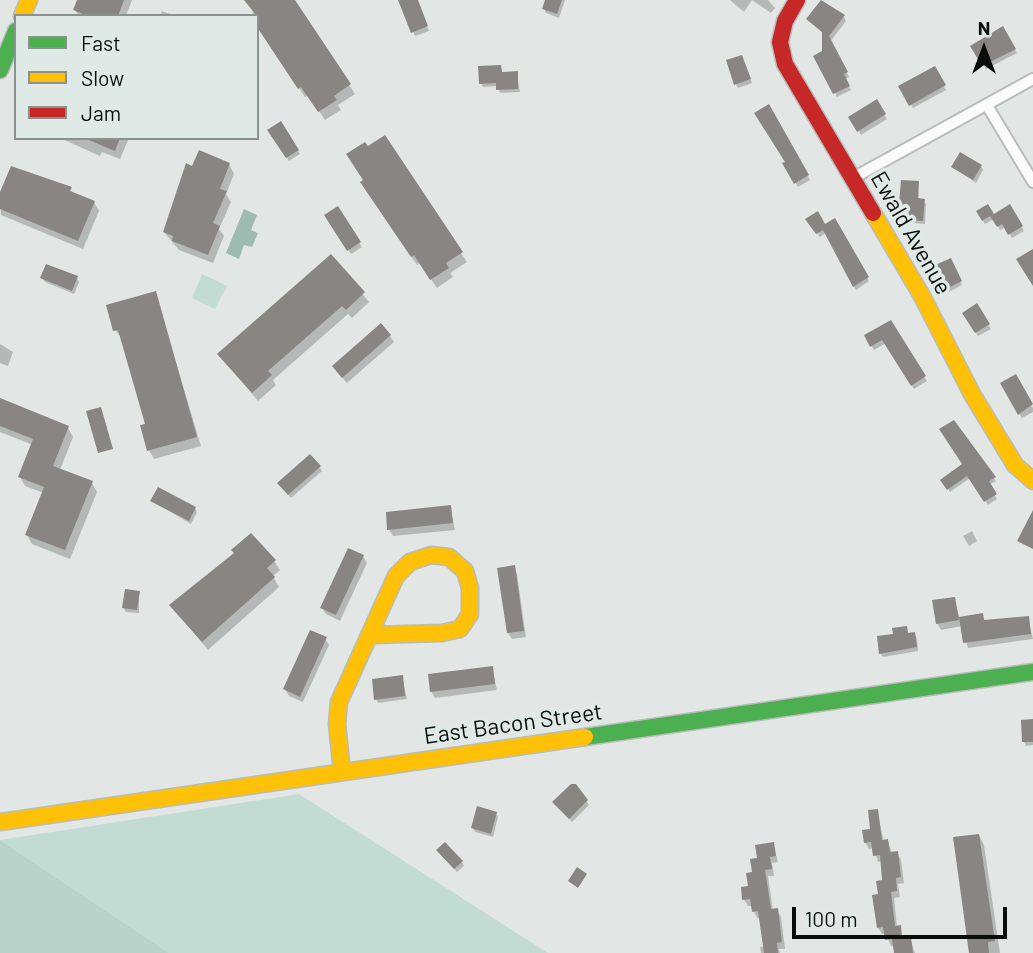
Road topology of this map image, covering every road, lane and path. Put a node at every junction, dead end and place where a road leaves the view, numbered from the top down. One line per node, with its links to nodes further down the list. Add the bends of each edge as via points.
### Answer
1 (797, 0): 6 (main road, Ewald Avenue, via 780,42 785,64)
2 (14, 36): 3 (main road)
3 (0, 70)
4 (1033, 79): 5 (street)
5 (988, 107): 6 (street); 7 (street)
6 (853, 178): 8 (main road, Ewald Avenue, via 972,394 1015,465)
7 (1033, 182)
8 (1033, 481)
9 (372, 635): 9 (main road, via 396,576 410,562 431,555 449,557 465,571 470,614 460,629); 11 (main road, via 339,702)
10 (1033, 672): 11 (main road, East Bacon Street)
11 (342, 772): 12 (main road, East Bacon Street)
12 (0, 822)

